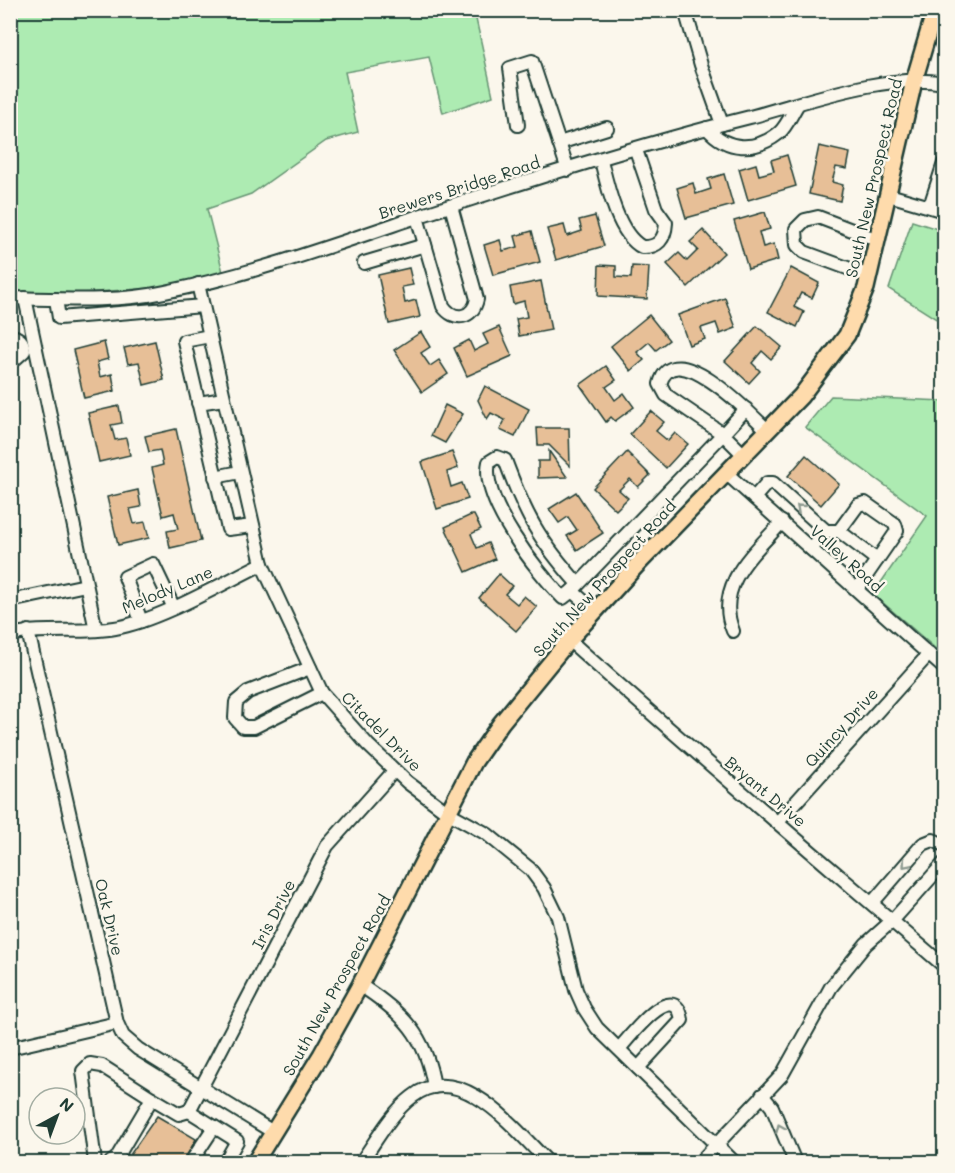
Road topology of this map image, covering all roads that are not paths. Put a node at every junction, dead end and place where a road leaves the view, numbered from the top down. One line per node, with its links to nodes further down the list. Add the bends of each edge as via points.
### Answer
1 (685, 10): 6 (street)
2 (935, 10): 3 (main road, South New Prospect Road)
3 (914, 81): 4 (street, Brewers Bridge Road); 5 (street, Brewers Bridge Road, via 882,83); 15 (main road, South New Prospect Road)
4 (945, 83)
5 (798, 104): 6 (street, Brewers Bridge Road); 9 (street, via 781,132 763,143 739,147 719,142)
6 (722, 124): 9 (street, Brewers Bridge Road)
7 (518, 125): 10 (street, via 510,68 532,61)
8 (607, 128): 10 (street)
9 (707, 128): 11 (street, Brewers Bridge Road)
10 (559, 143): 14 (street)
11 (636, 150): 12 (street, Brewers Bridge Road); 12 (street, via 656,209 666,223 663,239 654,246 642,247 627,233 610,196)
12 (601, 160): 14 (street, Brewers Bridge Road)
13 (945, 163): 17 (street)
14 (568, 170): 16 (street, Brewers Bridge Road)
15 (889, 195): 17 (street); 20 (main road, South New Prospect Road)
16 (451, 206): 19 (street, Brewers Bridge Road); 21 (street, via 477,299 472,312 454,316 443,306)
17 (930, 206): 18 (street)
18 (945, 211)
19 (417, 217): 21 (street); 24 (street, Brewers Bridge Road)
20 (878, 240): 23 (main road, South New Prospect Road); 23 (street, via 818,217 805,220 796,229 797,245 804,252)
21 (425, 245): 22 (street)
22 (364, 263)
23 (869, 276): 35 (main road, South New Prospect Road, via 855,321 842,344)
24 (198, 284): 27 (street, Brewers Bridge Road, via 164,293); 28 (street, Citadel Drive)
25 (10, 298): 26 (street, Brewers Bridge Road)
26 (25, 298): 27 (street, Brewers Bridge Road); 48 (street)
27 (56, 298): 28 (street, via 59,318)
28 (203, 306): 30 (street, Citadel Drive)
29 (10, 335): 31 (street, via 23,344 24,351)
30 (210, 336): 32 (street, Citadel Drive); 33 (street, via 184,341)
31 (14, 360)
32 (224, 399): 33 (street); 38 (street, Citadel Drive)
33 (198, 403): 40 (street)
34 (746, 409): 35 (street); 36 (street); 36 (street, via 688,368 672,367 666,371 660,384 666,395)
35 (768, 430): 37 (main road, South New Prospect Road)
36 (723, 434): 37 (street); 49 (street)
37 (744, 455): 39 (main road, South New Prospect Road)
38 (240, 472): 40 (street); 43 (street, Citadel Drive)
39 (726, 473): 41 (street, Valley Road); 53 (main road, South New Prospect Road)
40 (215, 477): 43 (street, via 228,529)
41 (754, 498): 42 (street, Valley Road); 44 (street, one-way to 41, via 773,483 767,483)
42 (782, 522): 45 (street, Valley Road); 57 (street, via 733,580 727,605)
43 (253, 526): 47 (street, Citadel Drive)
44 (832, 531): 45 (street); 46 (street); 46 (street, via 864,503 895,524 897,531)
45 (811, 549): 50 (street, Valley Road)
46 (877, 560): 50 (street)
47 (262, 564): 52 (street, Melody Lane); 61 (street, Citadel Drive)
48 (86, 585): 51 (street); 55 (street)
49 (575, 587): 49 (street, via 563,598 516,540 495,496 489,462 497,457 505,460 530,522); 53 (street)
50 (857, 589): 60 (street, Valley Road)
51 (10, 601)
52 (173, 606): 54 (street, Melody Lane); 54 (street, via 153,564 125,577)
53 (595, 611): 59 (main road, South New Prospect Road)
54 (141, 621): 55 (street, Melody Lane)
55 (96, 630): 56 (street, Melody Lane)
56 (28, 631): 58 (street, Melody Lane); 73 (street, Oak Drive)
57 (733, 631)
58 (10, 635)
59 (569, 640): 65 (main road, South New Prospect Road, via 474,762); 66 (street, Bryant Drive)
60 (929, 654): 62 (street, Valley Road); 66 (street, Quincy Drive)
61 (310, 668): 63 (street, Citadel Drive); 63 (street, via 248,692 236,702 235,718 243,727 254,727)
62 (945, 668)
63 (322, 693): 64 (street, Citadel Drive)
64 (394, 771): 65 (street, Citadel Drive); 77 (street, Iris Drive, via 327,846)
65 (447, 812): 72 (main road, South New Prospect Road); 75 (street, Citadel Drive, via 511,852 544,888 558,917 584,1008 597,1028)
66 (778, 822): 69 (street, Bryant Drive)
67 (945, 845): 69 (street, one-way to 69, via 933,840 923,844)
68 (945, 863): 70 (street)
69 (873, 902): 70 (street, Bryant Drive)
70 (893, 920): 71 (street, Bryant Drive); 79 (street, via 866,944 831,987 787,1067)
71 (945, 966)
72 (360, 985): 78 (street, via 392,1007 413,1029 431,1067); 83 (main road, South New Prospect Road)
73 (117, 1023): 74 (street); 77 (street, Oak Drive, via 123,1036 138,1049)
74 (10, 1048)
75 (619, 1049): 76 (street, Citadel Drive); 76 (street, via 658,1008 673,1005 681,1014 678,1028)
76 (638, 1068): 84 (street, Citadel Drive)
77 (202, 1087): 81 (street, Iris Drive); 83 (street, Oak Drive)
78 (434, 1087): 90 (street, via 413,1095 398,1110); 91 (street, via 465,1089 484,1100)
79 (762, 1095): 84 (street); 94 (street, one-way to 79, via 772,1107)
80 (152, 1098): 81 (street, via 179,1114); 85 (street, via 102,1066 90,1064 83,1071); 86 (street)
81 (189, 1111): 82 (street)
82 (214, 1127): 87 (street); 88 (street, via 237,1141)
83 (273, 1132): 89 (main road, South New Prospect Road)
84 (716, 1143): 92 (street); 93 (street, Citadel Drive)
85 (95, 1162)
86 (111, 1162)
87 (190, 1162)
88 (225, 1162)
89 (255, 1162)
90 (361, 1162)
91 (548, 1162)
92 (700, 1162)
93 (734, 1162)
94 (795, 1162)

